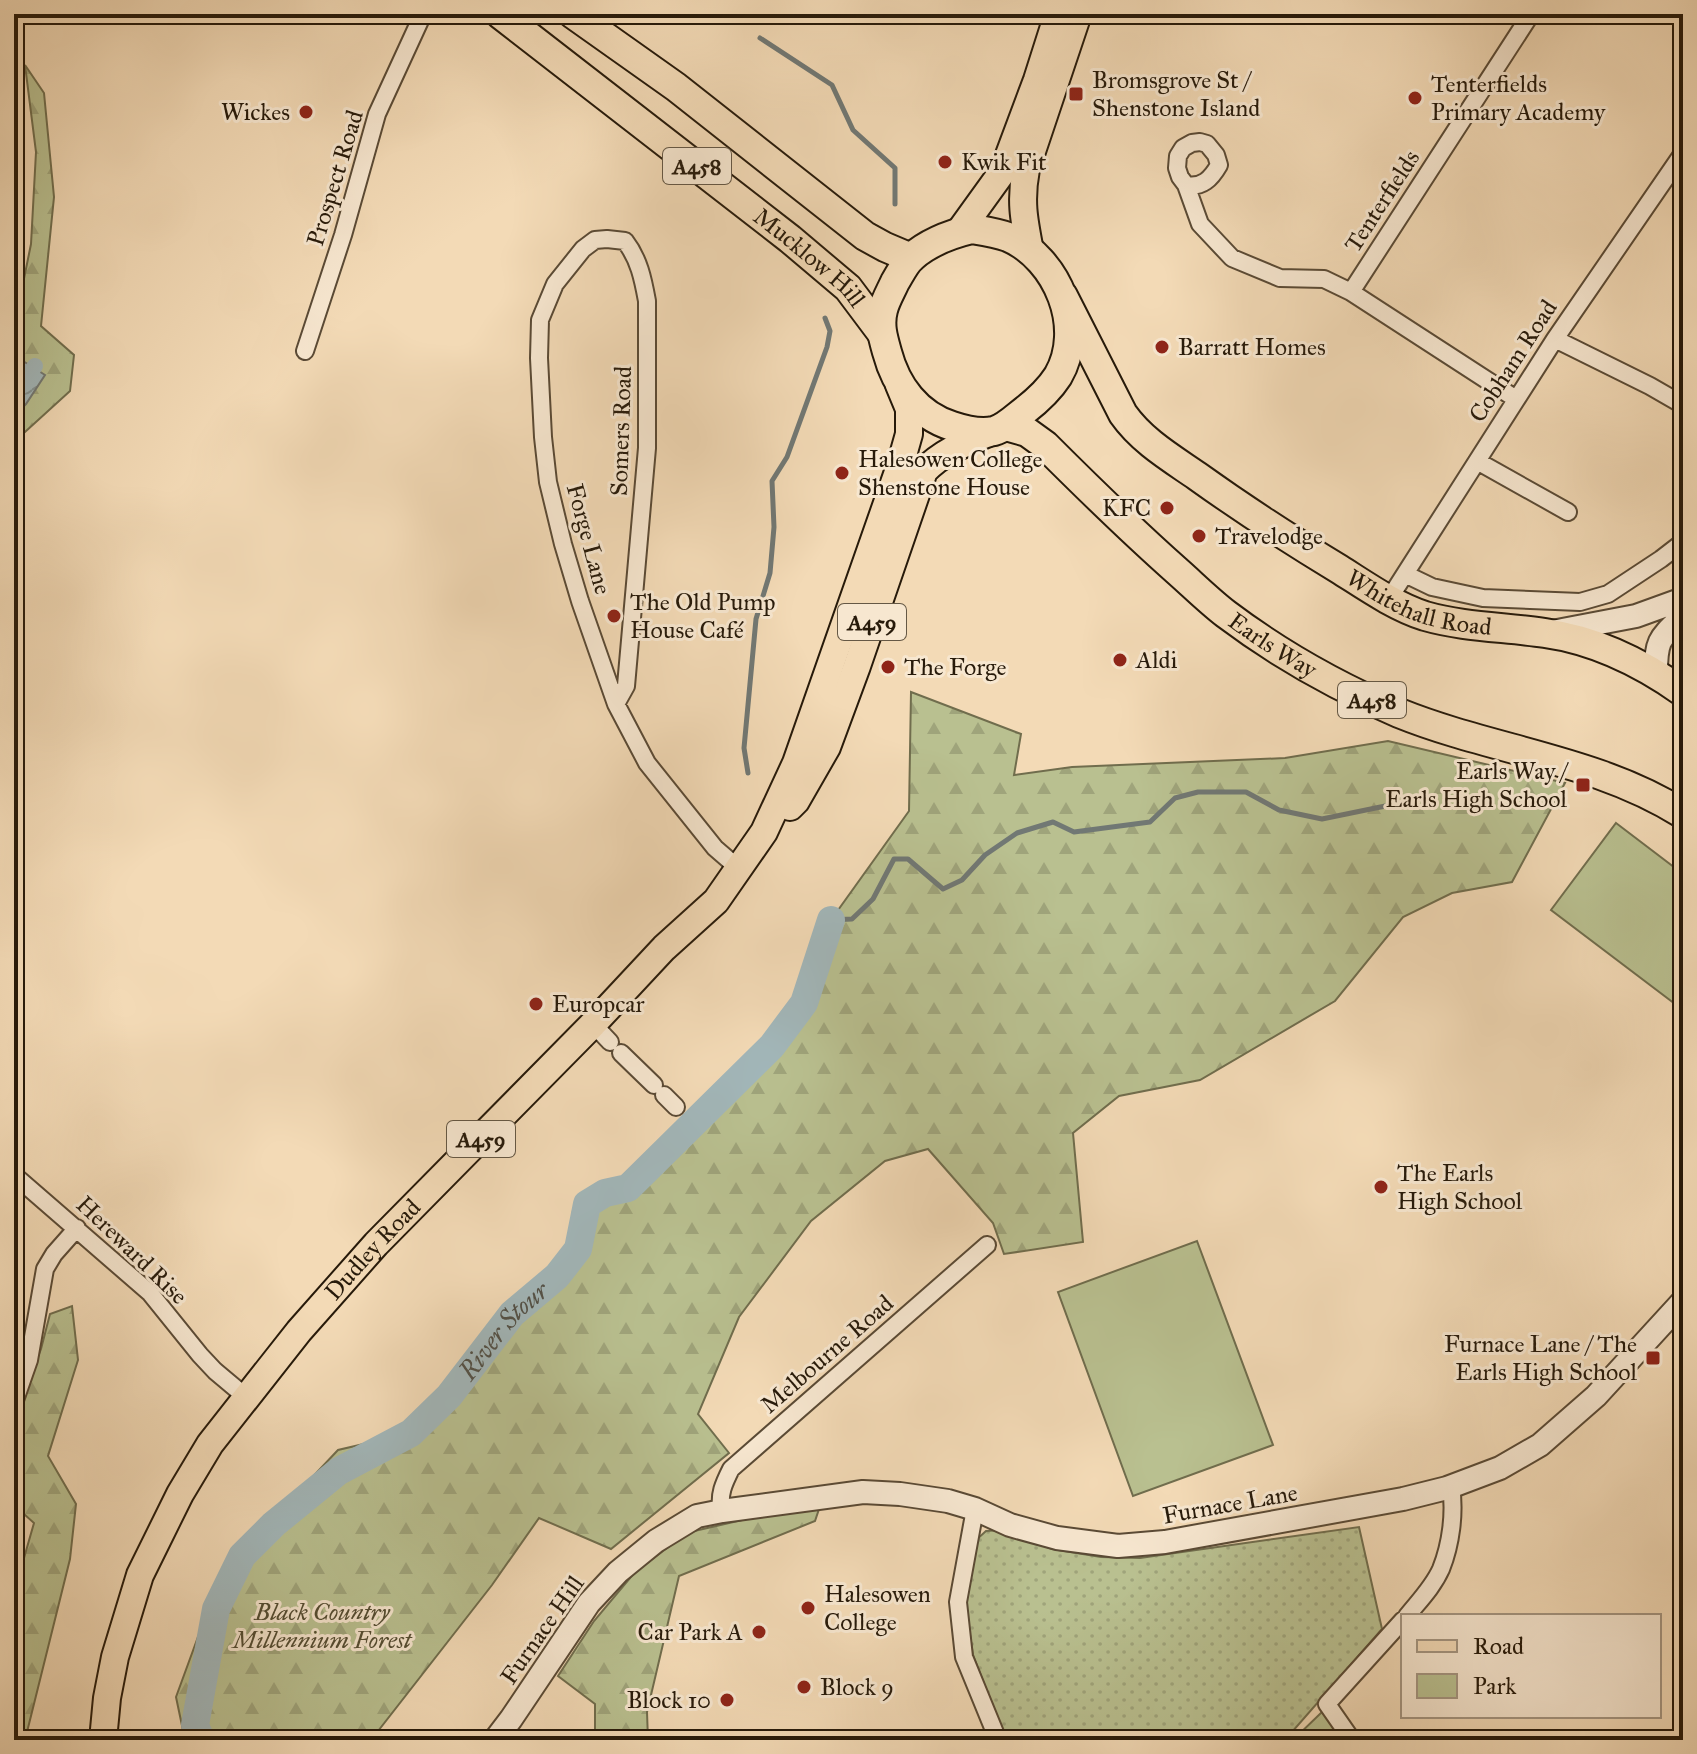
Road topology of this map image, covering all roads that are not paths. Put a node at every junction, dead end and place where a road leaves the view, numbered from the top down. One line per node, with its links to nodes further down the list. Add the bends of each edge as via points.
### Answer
1 (500, 14): 15 (highway, Mucklow Hill / A458, via 790,239 848,288)
2 (573, 14): 12 (highway, Mucklow Hill / A458, via 676,87 865,236)
3 (1058, 14): 9 (main road, via 1003,171)
4 (1078, 14): 10 (main road, via 1026,169 1022,212)
5 (1531, 14): 13 (street, Tenterfields)
6 (424, 17): 17 (street, Prospect Road, via 377,114)
7 (1683, 153): 16 (street, Cobham Road)
8 (1186, 185): 13 (street, via 1200,224 1232,258 1280,278 1324,279)
9 (959, 232): 10 (highway, A458, via 972,229 1007,237); 12 (highway, A458)
10 (1030, 251): 14 (highway, A458)
11 (635, 254): 32 (street, Somers Road, via 647,301 647,448 626,686); 32 (street, Forge Lane, via 625,241 595,240 555,284 540,320 548,482 580,601)
12 (911, 258): 15 (highway, A458, via 883,310)
13 (1351, 292): 19 (street)
14 (1063, 296): 21 (highway, A458, via 1069,335 1064,365 1044,394); 26 (highway, Whitehall Road / A458, via 1123,414 1146,440 1275,530)
15 (881, 332): 18 (highway, A458)
16 (1555, 339): 19 (street, Cobham Road); 20 (street)
17 (305, 351)
18 (899, 384): 21 (highway, A458, via 916,405 943,423 964,430); 34 (main road, A459, via 909,409 900,466 796,763)
19 (1516, 399): 22 (street, Cobham Road)
20 (1683, 405)
21 (1000, 428): 33 (highway, Earls Way / A458, via 1027,432 1045,445 1226,614 1287,656 1400,713 1462,736 1587,769); 34 (main road, A459, via 953,448 924,471 827,747 796,801)
22 (1477, 461): 23 (street); 25 (street, Cobham Road)
23 (1568, 512)
24 (1683, 542): 25 (street, via 1608,594 1580,602 1483,598 1432,587)
25 (1405, 574): 26 (street, Cobham Road)
26 (1389, 599): 29 (highway, Whitehall Road / A458, via 1424,615)
27 (1683, 599): 29 (street, via 1636,616)
28 (1683, 616): 30 (street, via 1658,641)
29 (1547, 633): 30 (highway, Whitehall Road / A458, via 1611,651)
30 (1656, 673): 31 (highway, A458)
31 (1683, 692)
32 (616, 704): 35 (street, Forge Lane, via 647,763 715,848)
33 (1683, 814)
34 (764, 832): 35 (main road, Dudley Road / A459)
35 (740, 867): 36 (main road, Dudley Road / A459, via 716,901 664,948)
36 (608, 1040): 37 (street); 42 (main road, Dudley Road / A459, via 376,1244)
37 (664, 1096)
38 (14, 1175): 39 (street, Hereward Rise)
39 (77, 1228): 42 (street, Hereward Rise, via 150,1293 200,1355); 43 (street, via 45,1269 29,1360)
40 (987, 1245): 46 (street, Melbourne Road, via 731,1469 721,1489)
41 (1683, 1301): 44 (street, Furnace Lane, via 1596,1396 1540,1445 1500,1468)
42 (246, 1397): 51 (main road, Dudley Road / A459, via 180,1494 140,1575 115,1657)
43 (14, 1403)
44 (1451, 1486): 45 (street, Furnace Lane, via 1300,1519 1118,1546 1057,1538); 49 (street, via 1454,1509 1441,1569)
45 (975, 1509): 46 (street, Furnace Lane, via 863,1492); 53 (street, via 958,1602 964,1657)
46 (722, 1511): 52 (street, Furnace Hill, via 697,1516 618,1572 589,1603)
47 (1683, 1532): 48 (street)
48 (1683, 1551)
49 (1408, 1614)
50 (1401, 1622): 54 (street, via 1327,1704)
51 (103, 1740)
52 (495, 1740)
53 (998, 1740)
54 (1352, 1740)

